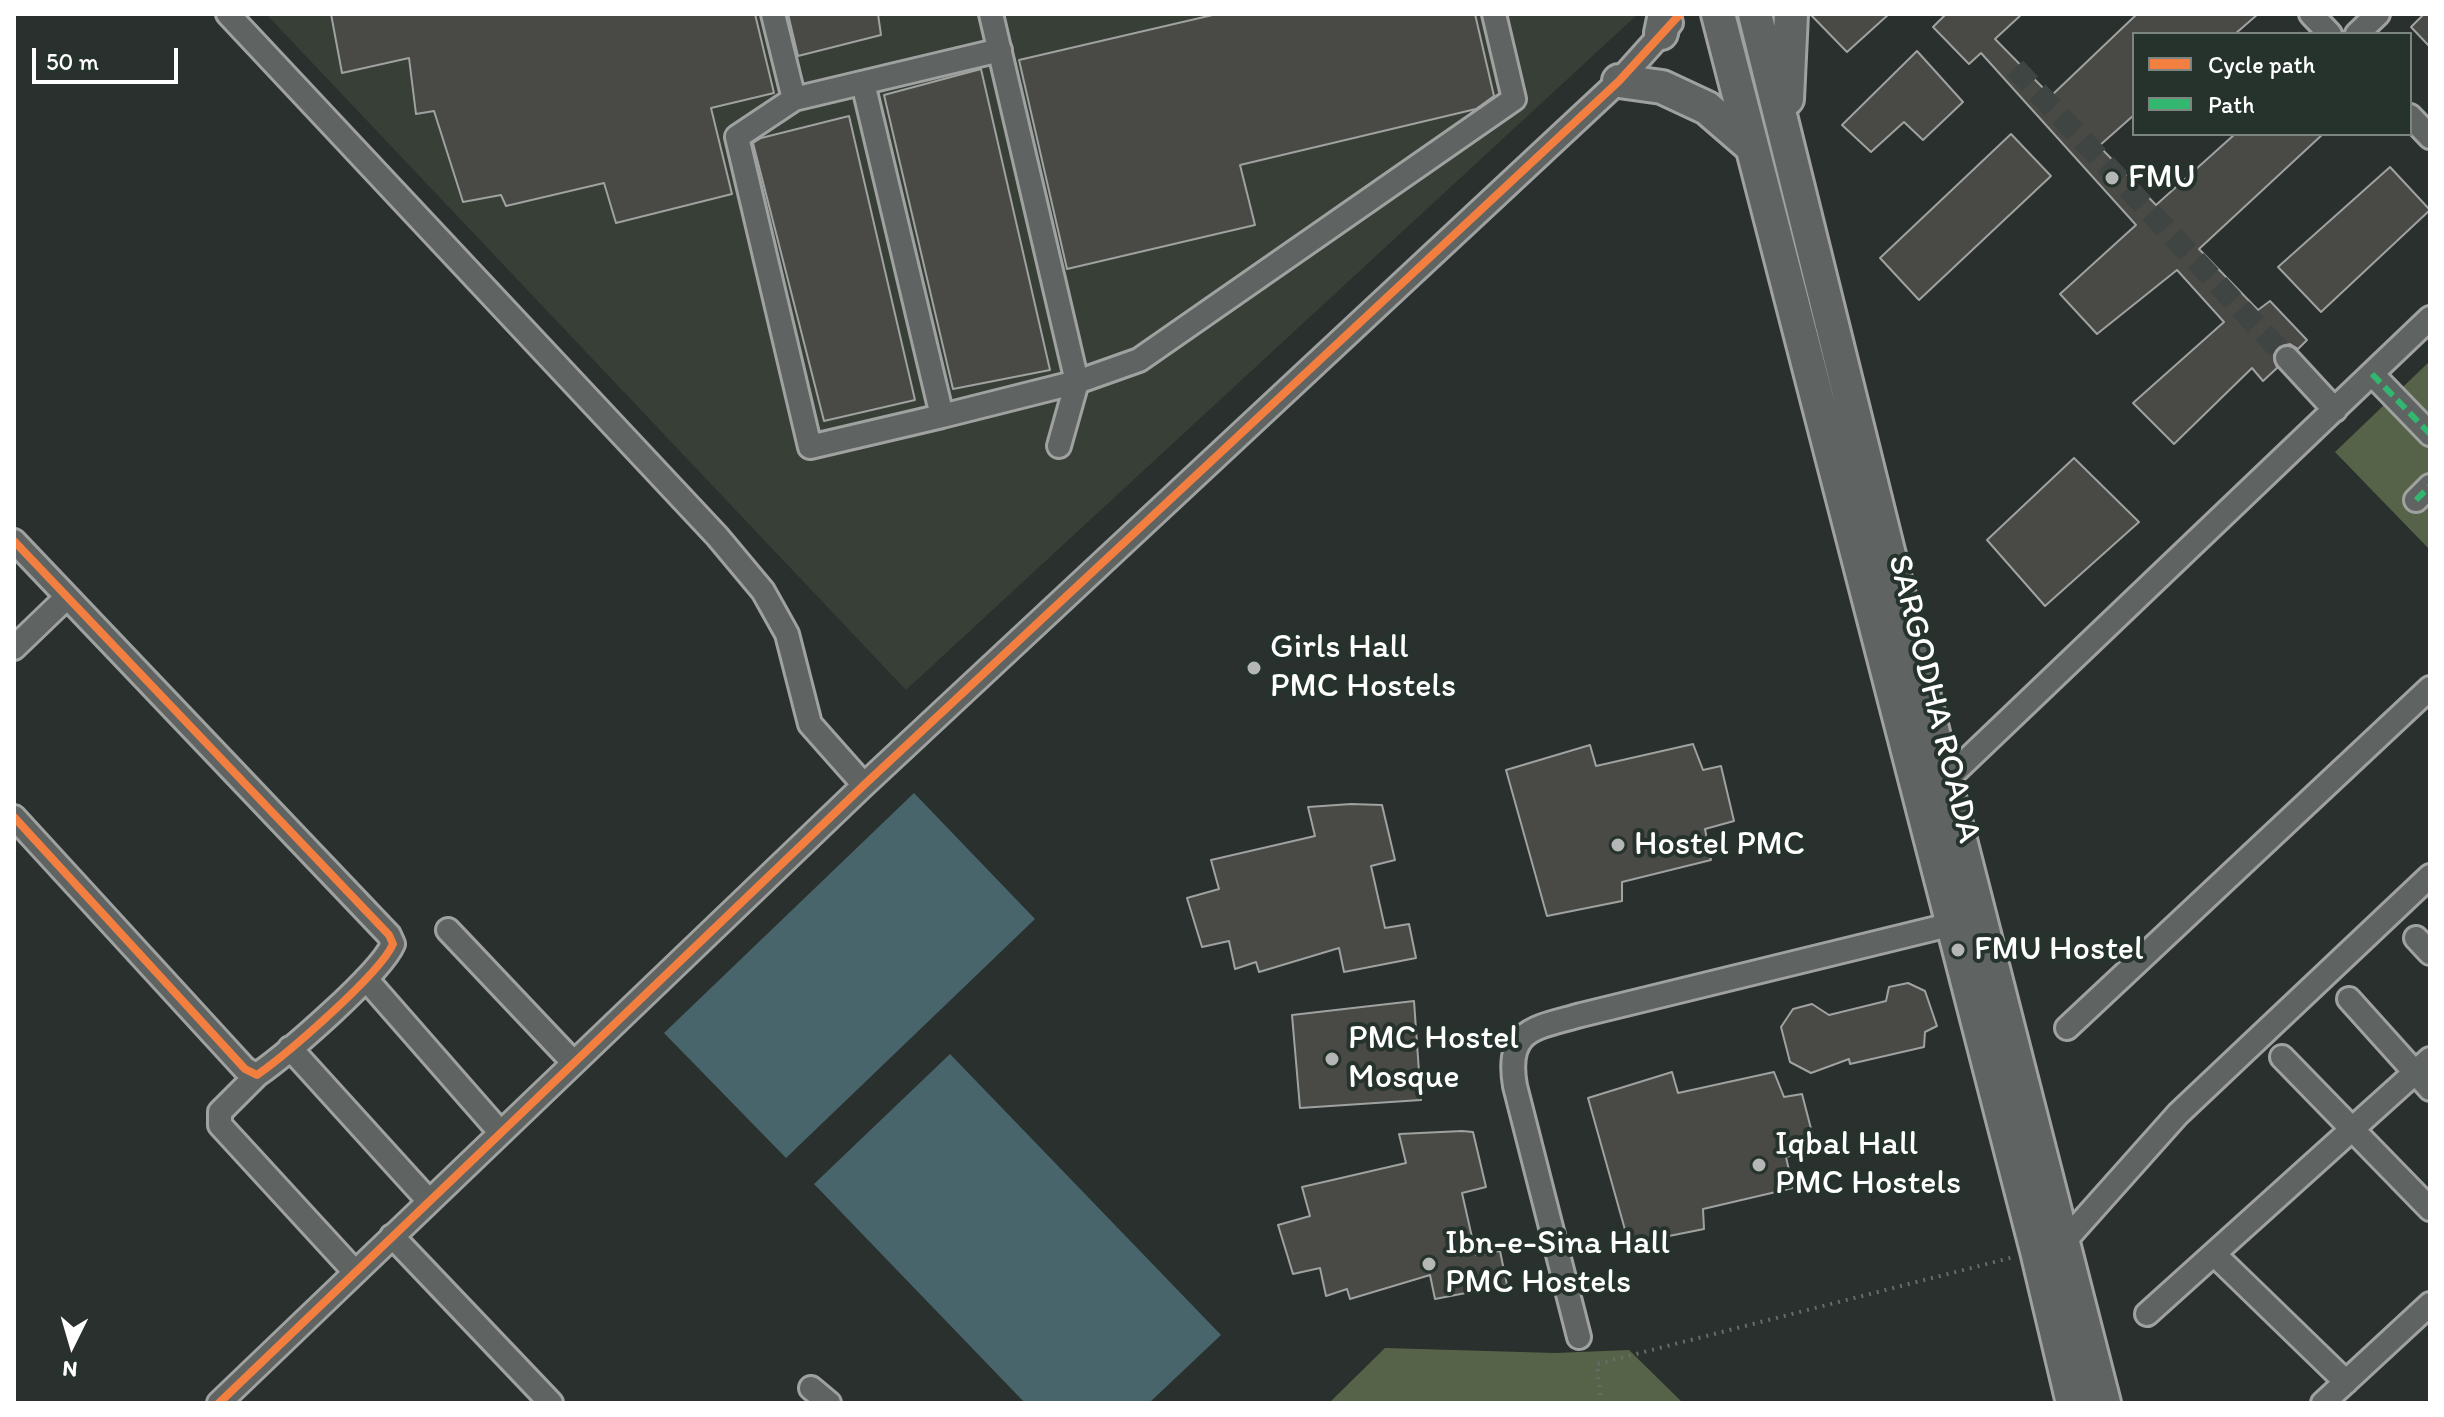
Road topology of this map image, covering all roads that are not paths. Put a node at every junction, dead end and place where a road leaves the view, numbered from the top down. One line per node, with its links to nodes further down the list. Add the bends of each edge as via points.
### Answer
1 (228, 14): 34 (street, via 763,591 787,634 810,724)
2 (773, 14): 16 (street)
3 (991, 14): 13 (street)
4 (1494, 14): 24 (street, via 1514,99 1139,360)
5 (1718, 14): 20 (highway, SARGODHA ROADA)
6 (1755, 14): 18 (highway, SARGODHA ROADA)
7 (1791, 14): 18 (highway)
8 (2311, 14): 11 (street)
9 (2378, 14): 12 (street)
10 (1668, 20): 14 (street)
11 (2328, 32)
12 (2359, 32)
13 (1000, 50): 15 (street); 24 (street)
14 (1619, 81): 20 (highway, via 1662,87 1707,108); 34 (street)
15 (863, 83): 16 (street); 26 (street)
16 (794, 99): 26 (street, via 737,137 810,447)
17 (2412, 118): 19 (street)
18 (1785, 134): 33 (highway, SARGODHA ROADA)
19 (2430, 137)
20 (1751, 146): 37 (highway, SARGODHA ROADA)
21 (2430, 318): 23 (street)
22 (2287, 358): 25 (street)
23 (2372, 374): 25 (street); 27 (street)
24 (1077, 382): 26 (street); 28 (street)
25 (2335, 410): 33 (street)
26 (942, 416)
27 (2430, 434)
28 (1059, 446)
29 (14, 541): 30 (street)
30 (67, 597): 31 (street); 39 (street, via 389,935 389,954)
31 (14, 648)
32 (2430, 688): 41 (street)
33 (1945, 781): 52 (highway, SARGODHA ROADA)
34 (864, 785): 44 (street)
35 (14, 817): 46 (street, via 245,1069)
36 (2430, 876): 52 (street, via 2178,1114)
37 (1953, 924): 52 (highway, SARGODHA ROADA); 57 (street, via 1581,1015 1531,1030 1517,1044 1511,1066 1515,1086)
38 (448, 930): 44 (street)
39 (366, 979): 42 (street); 48 (street)
40 (2349, 999): 45 (street)
41 (2067, 1028)
42 (290, 1048): 46 (street); 49 (street)
43 (2282, 1057): 47 (street)
44 (573, 1062): 48 (street)
45 (2425, 1074): 47 (street)
46 (257, 1075): 54 (street, via 220,1112 220,1125)
47 (2352, 1130): 50 (street); 53 (street)
48 (500, 1132): 49 (street)
49 (428, 1200): 51 (street)
50 (2430, 1209)
51 (392, 1236): 54 (street); 62 (street)
52 (2049, 1247): 60 (highway, SARGODHA ROADA); 64 (highway, SARGODHA ROADA)
53 (2214, 1254): 56 (street); 58 (street)
54 (355, 1272): 61 (street)
55 (2430, 1304): 58 (street)
56 (2147, 1314)
57 (1579, 1337)
58 (2346, 1382): 65 (street)
59 (811, 1388): 63 (street)
60 (2066, 1398)
61 (220, 1402)
62 (551, 1403)
63 (829, 1403)
64 (2104, 1403)
65 (2323, 1403)

